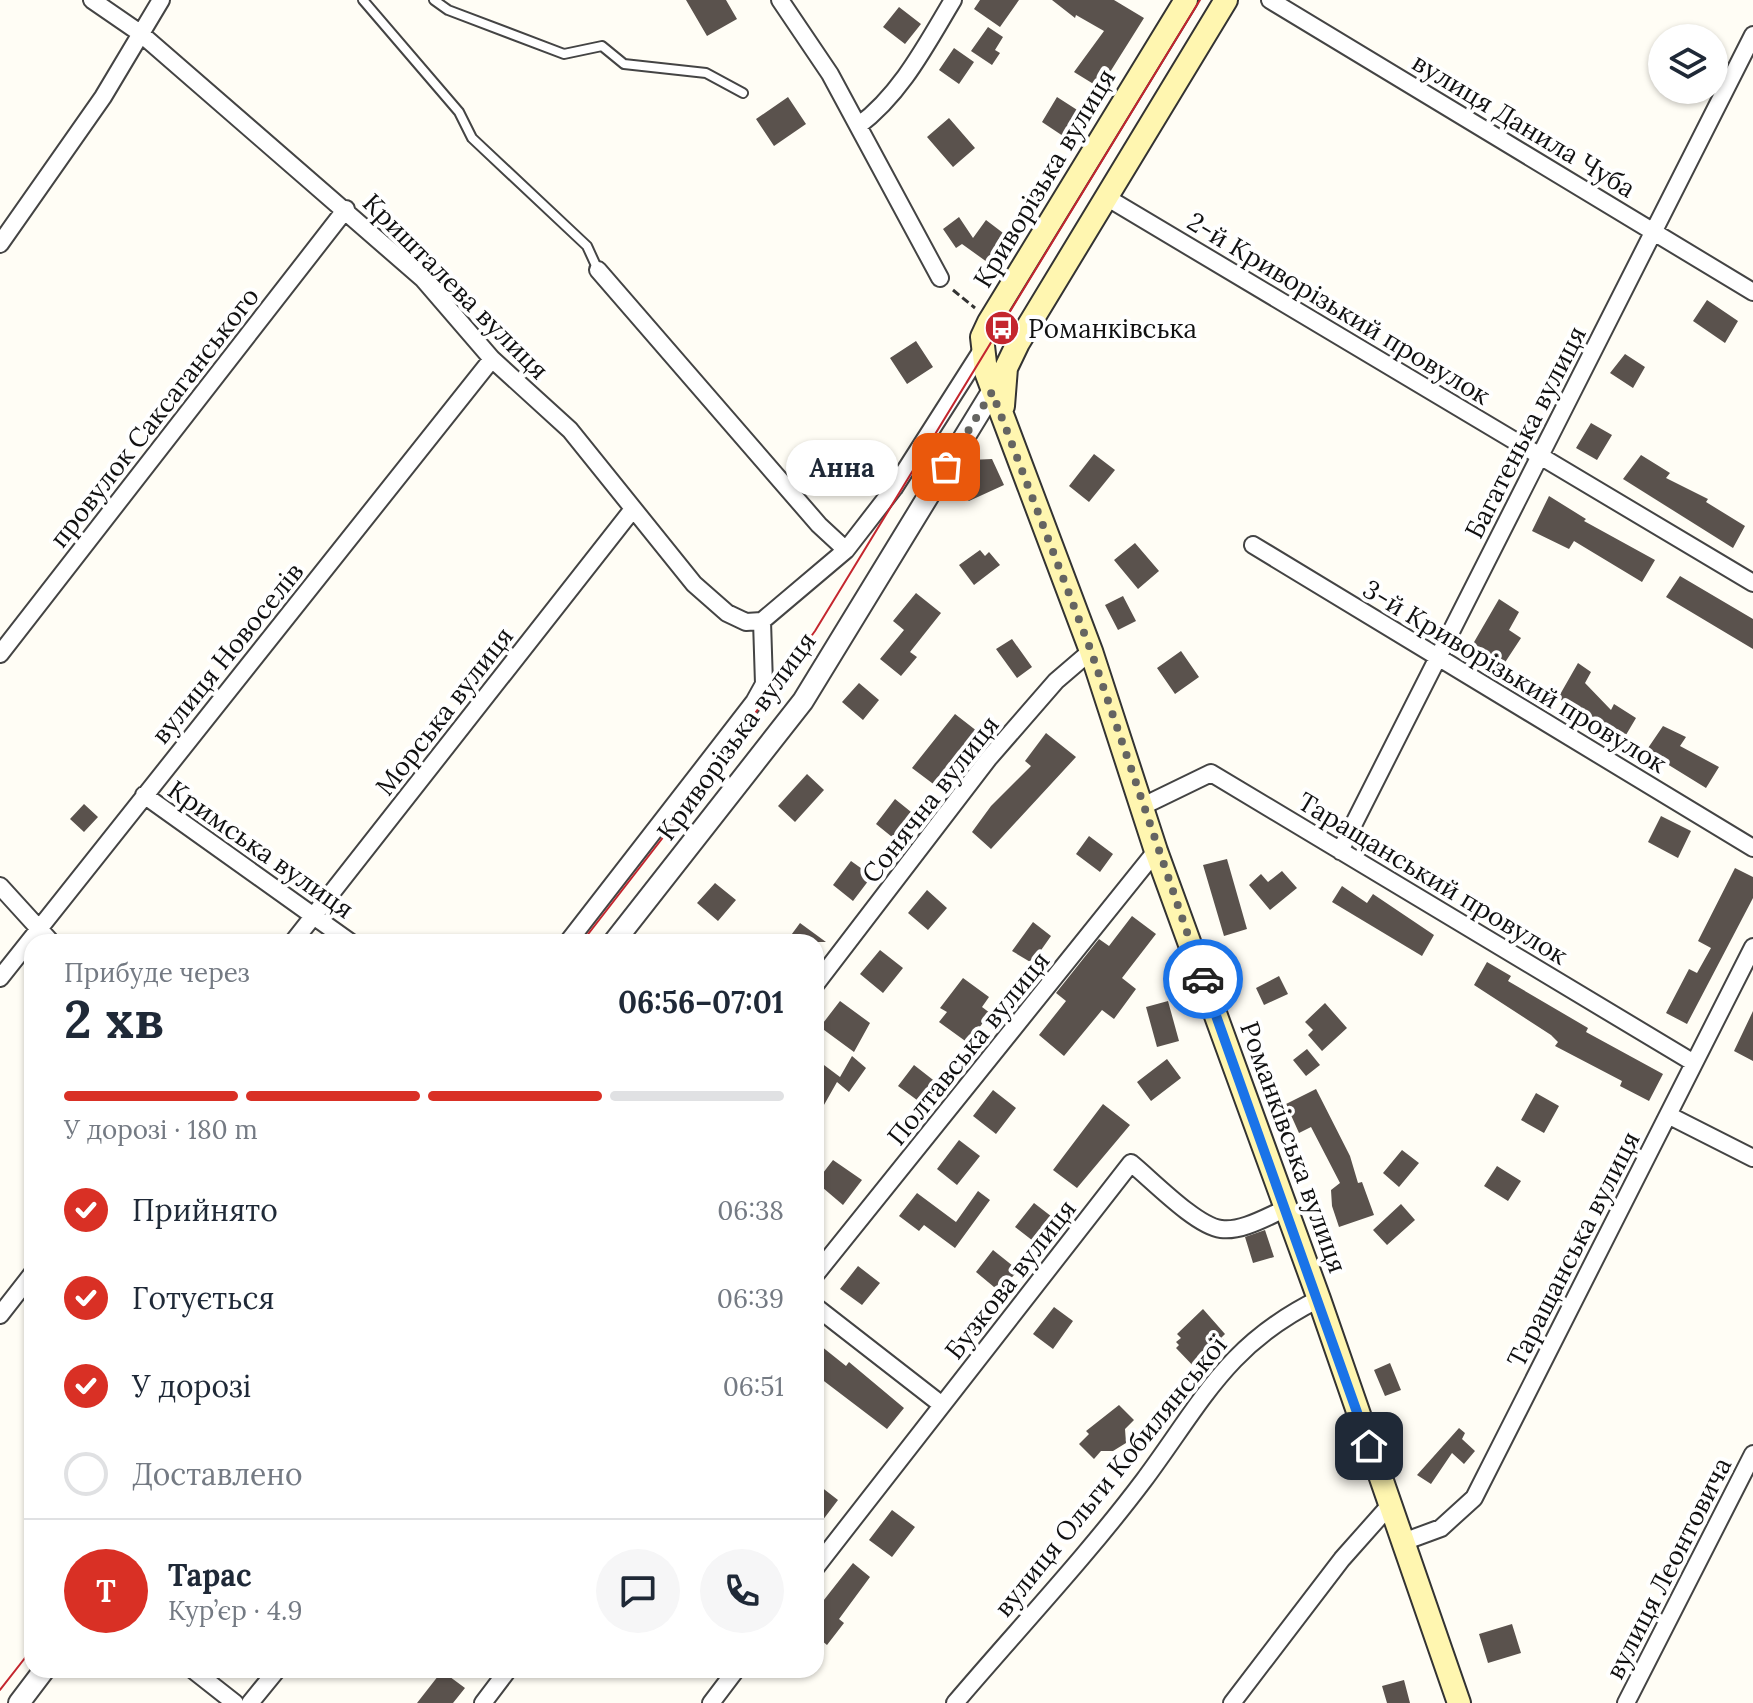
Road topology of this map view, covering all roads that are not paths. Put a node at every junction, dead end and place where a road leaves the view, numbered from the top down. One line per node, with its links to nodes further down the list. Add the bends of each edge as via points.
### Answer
1 (92, 0): 10 (street, Кришталева вулиця)
2 (161, 0): 10 (street)
3 (363, 0): 18 (lane, via 459,112 472,138 587,246)
4 (434, 0): 12 (lane, via 564,54 602,46 624,64 706,73)
5 (780, 0): 13 (street)
6 (953, 0): 13 (street, via 897,90)
7 (1186, 0): 21 (main road, Криворізька вулиця, via 989,322)
8 (1226, 0): 14 (main road, Криворізька вулиця)
9 (1270, 0): 16 (street, вулиця Данила Чуба)
10 (140, 33): 15 (street, Кришталева вулиця); 17 (street, via 95,110)
11 (1753, 35): 16 (street, Багатенька вулиця)
12 (743, 93)
13 (858, 126): 19 (street)
14 (1106, 197): 23 (main road, Криворізька вулиця); 26 (street, 2-й Криворізький провулок)
15 (346, 209): 22 (street, Кришталева вулиця, via 423,279); 33 (street, провулок Саксаганського)
16 (1654, 231): 20 (street, вулиця Данила Чуба); 26 (street, Багатенька вулиця)
17 (0, 244)
18 (598, 270): 29 (street)
19 (940, 278)
20 (1753, 292)
21 (982, 350): 24 (main road, Криворізька вулиця); 29 (street, via 894,488)
22 (492, 359): 27 (street, Кришталева вулиця, via 570,430); 35 (street, вулиця Новоселів)
23 (1006, 368): 24 (street, Криворізька вулиця); 25 (main road, Криворізька вулиця, via 1001,392)
24 (992, 392): 25 (main road, Криворізька вулиця); 48 (street, Криворізька вулиця, via 803,701)
25 (1006, 431): 32 (main road, Романківська вулиця)
26 (1540, 455): 30 (street, 2-й Криворізький провулок); 34 (street, Багатенька вулиця)
27 (633, 509): 31 (street, Кришталева вулиця, via 694,584 727,613 746,622); 41 (street, Морська вулиця)
28 (1253, 545): 34 (street, 3-й Криворізький провулок)
29 (846, 550): 31 (street)
30 (1753, 583)
31 (762, 621): 47 (street, via 764,684 754,702)
32 (1091, 651): 36 (main road, Романківська вулиця); 51 (street, Сонячна вулиця, via 1056,681 989,758)
33 (0, 654)
34 (1438, 657): 37 (street, 3-й Криворізький провулок); 39 (street, Багатенька вулиця)
35 (144, 795): 41 (street, Кримська вулиця); 42 (street, вулиця Новоселів)
36 (1143, 806): 38 (main road, Романківська вулиця); 39 (street, Таращанський провулок, via 1211,773)
37 (1753, 848)
38 (1156, 851): 56 (main road, Романківська вулиця); 57 (street, Полтавська вулиця)
39 (1340, 851): 53 (street, Таращанський провулок)
40 (0, 886): 42 (street)
41 (315, 914): 45 (street, Морська вулиця); 46 (street, Кримська вулиця)
42 (38, 928): 43 (street, вулиця Новоселів); 44 (street)
43 (33, 934)
44 (44, 934)
45 (299, 934)
46 (340, 934)
47 (574, 934)
48 (620, 934)
49 (24, 946): 52 (street, вулиця Новоселів)
50 (1753, 947): 53 (street, Таращанська вулиця)
51 (824, 974)
52 (0, 978)
53 (1694, 1063): 54 (street, Таращанська вулиця)
54 (1668, 1115): 55 (street); 65 (street, Таращанська вулиця, via 1474,1498 1441,1528)
55 (1753, 1158)
56 (1287, 1208): 59 (main road, Романківська вулиця); 62 (street, Бузкова вулиця, via 1221,1229 1198,1218 1131,1163)
57 (824, 1264)
58 (24, 1284): 61 (street)
59 (1319, 1299): 64 (main road, Романківська вулиця); 77 (street, вулиця Ольги Кобилянської, via 1260,1332 1222,1369 1144,1480)
60 (824, 1313): 62 (street)
61 (0, 1315)
62 (942, 1405): 66 (street, Бузкова вулиця)
63 (1753, 1454): 80 (street, вулиця Леонтовича)
64 (1390, 1505): 65 (main road, Романківська вулиця); 78 (street)
65 (1403, 1542): 79 (main road, Романківська вулиця)
66 (824, 1557)
67 (38, 1678): 72 (street)
68 (203, 1678): 73 (street)
69 (270, 1678): 74 (street)
70 (502, 1678): 75 (street)
71 (730, 1678): 76 (street)
72 (19, 1703)
73 (235, 1703)
74 (250, 1703)
75 (483, 1703)
76 (711, 1703)
77 (955, 1703)
78 (1232, 1703)
79 (1459, 1703)
80 (1626, 1703)

